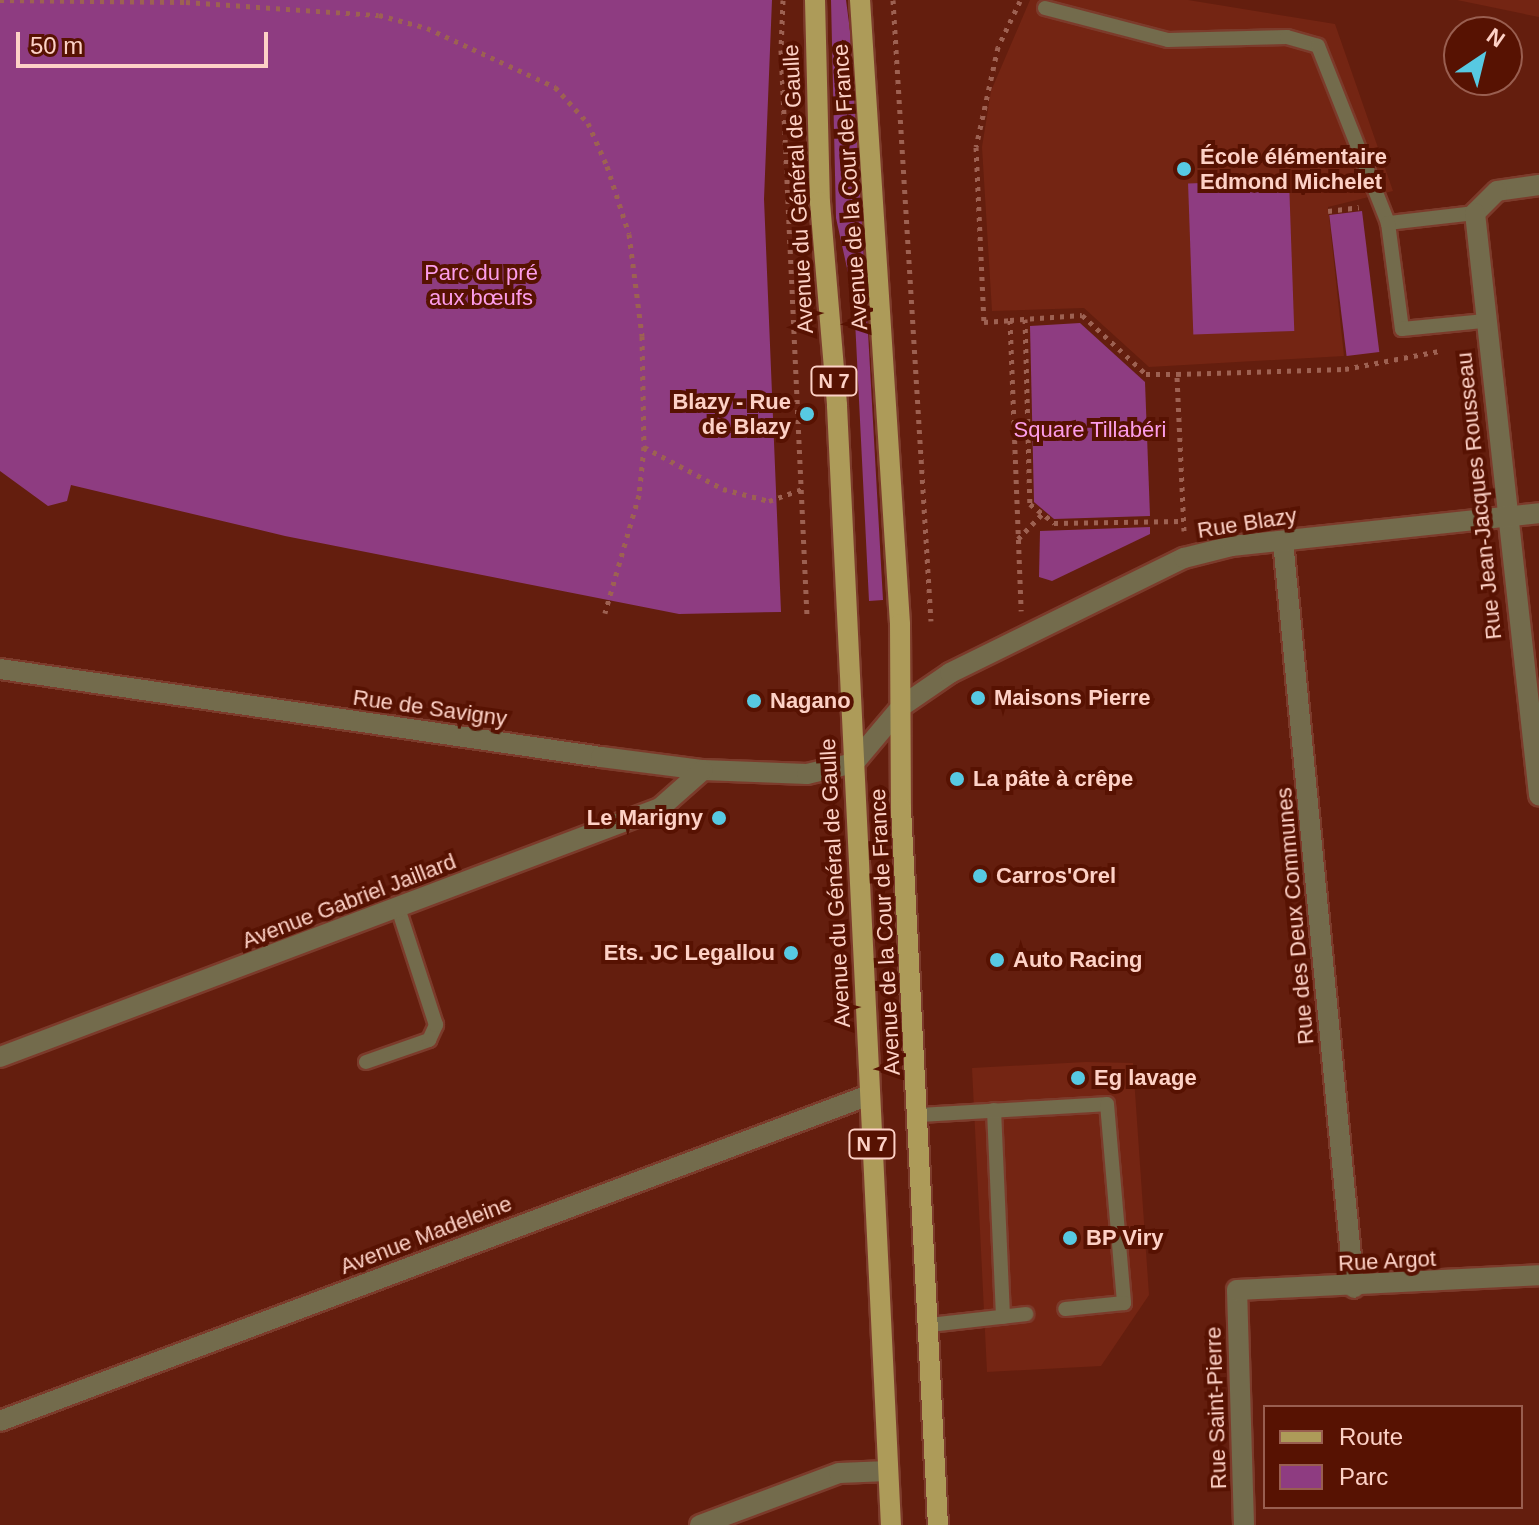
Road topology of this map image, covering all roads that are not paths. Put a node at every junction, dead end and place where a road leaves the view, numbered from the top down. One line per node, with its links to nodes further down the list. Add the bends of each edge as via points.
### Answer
1 (815, 0): 13 (main road, Avenue du Général de Gaulle / N 7, via 820,202 837,406)
2 (860, 0): 12 (main road, Avenue de la Cour de France / N 7, via 869,70)
3 (1045, 8): 6 (lane, via 1168,40 1287,37 1318,46)
4 (1539, 185): 5 (street, via 1488,196)
5 (1475, 213): 6 (lane); 7 (street, Rue Jean-Jacques Rousseau)
6 (1388, 223): 7 (lane, via 1402,329)
7 (1485, 331): 9 (street, Rue Jean-Jacques Rousseau)
8 (1539, 513): 9 (street, Rue Blazy)
9 (1505, 514): 10 (street, Rue Blazy); 15 (street, Rue Jean-Jacques Rousseau)
10 (1283, 541): 12 (street, Rue Blazy, via 1184,558 950,673); 23 (street, Rue des Deux Communes)
11 (0, 669): 14 (street, Rue de Savigny)
12 (902, 706): 13 (street, Avenue de la Cour de France); 21 (main road, Avenue de la Cour de France / N 7, via 901,808)
13 (854, 763): 14 (street, Rue de Savigny, via 807,774); 19 (main road, Avenue du Général de Gaulle / N 7)
14 (703, 770): 16 (street, Avenue Gabriel Jaillard, via 660,808)
15 (1539, 795)
16 (398, 908): 17 (street, Avenue Gabriel Jaillard); 18 (lane, via 436,1025 429,1040)
17 (0, 1057)
18 (366, 1062)
19 (869, 1095): 29 (street, Avenue Madeleine); 30 (main road, Avenue du Général de Gaulle / N 7)
20 (994, 1110): 21 (lane); 25 (lane, via 1107,1104 1124,1303); 27 (lane)
21 (918, 1115): 28 (main road, Avenue de la Cour de France / N 7)
22 (1539, 1275): 23 (street, Rue Argot)
23 (1354, 1288): 24 (street, Rue Argot)
24 (1237, 1290): 34 (street, Rue Saint-Pierre)
25 (1065, 1309)
26 (1026, 1314): 27 (lane)
27 (1003, 1317): 28 (lane)
28 (930, 1325): 33 (main road, N 7)
29 (0, 1421)
30 (888, 1471): 31 (street, via 839,1473); 32 (main road, Avenue du Général de Gaulle / N 7)
31 (700, 1525)
32 (891, 1525)
33 (938, 1525)
34 (1244, 1525)

